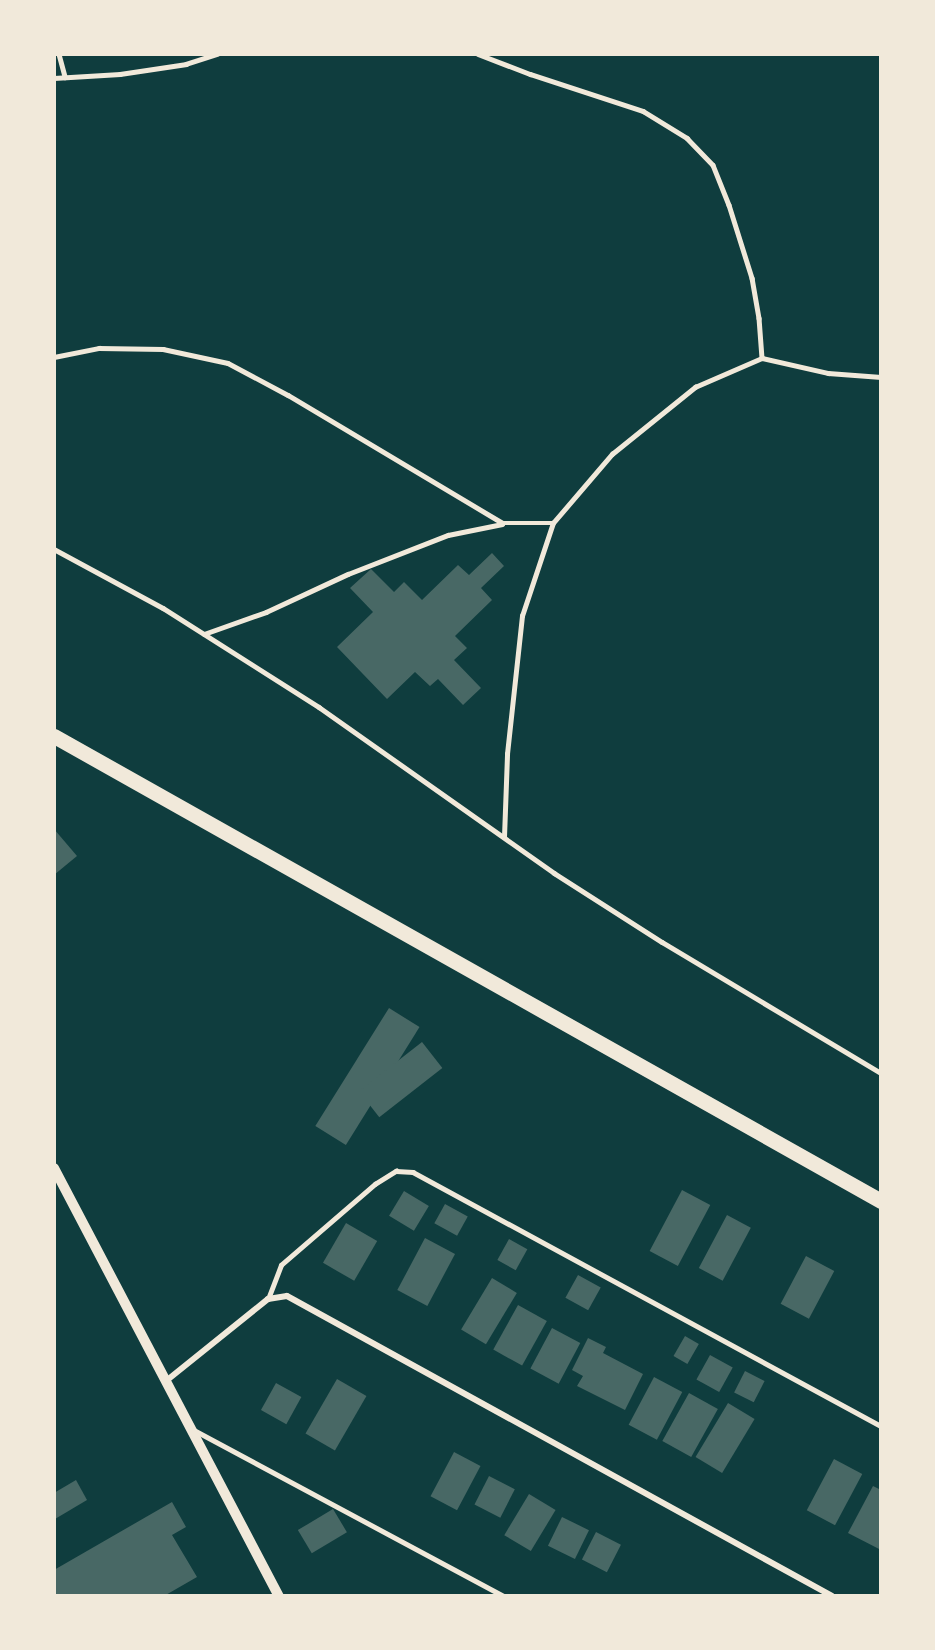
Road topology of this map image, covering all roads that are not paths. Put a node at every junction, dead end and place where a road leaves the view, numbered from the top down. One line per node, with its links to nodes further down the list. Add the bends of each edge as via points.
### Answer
1 (59, 54): 4 (lane)
2 (217, 54): 4 (lane, via 186,64)
3 (478, 54): 7 (lane, via 643,111 687,138 713,165 752,278)
4 (66, 77): 5 (lane)
5 (54, 78)
6 (54, 357): 10 (lane, via 99,348 163,349 228,363)
7 (762, 358): 8 (lane, via 828,373); 9 (lane, via 695,387 612,454)
8 (881, 377)
9 (553, 523): 10 (lane); 14 (lane, via 522,616 507,754)
10 (503, 524): 12 (lane, via 448,535)
11 (54, 549): 12 (lane)
12 (204, 634): 14 (lane, via 320,707)
13 (54, 736): 17 (main road)
14 (504, 837): 15 (lane, via 662,942)
15 (881, 1073)
16 (54, 1168): 19 (street)
17 (881, 1201)
18 (268, 1299): 19 (street); 20 (lane, via 280,1265 375,1184 396,1171 413,1172); 24 (street, via 287,1296 314,1310)
19 (166, 1381): 21 (street)
20 (881, 1426)
21 (191, 1428): 22 (street); 23 (lane)
22 (279, 1596)
23 (504, 1596)
24 (832, 1596)

